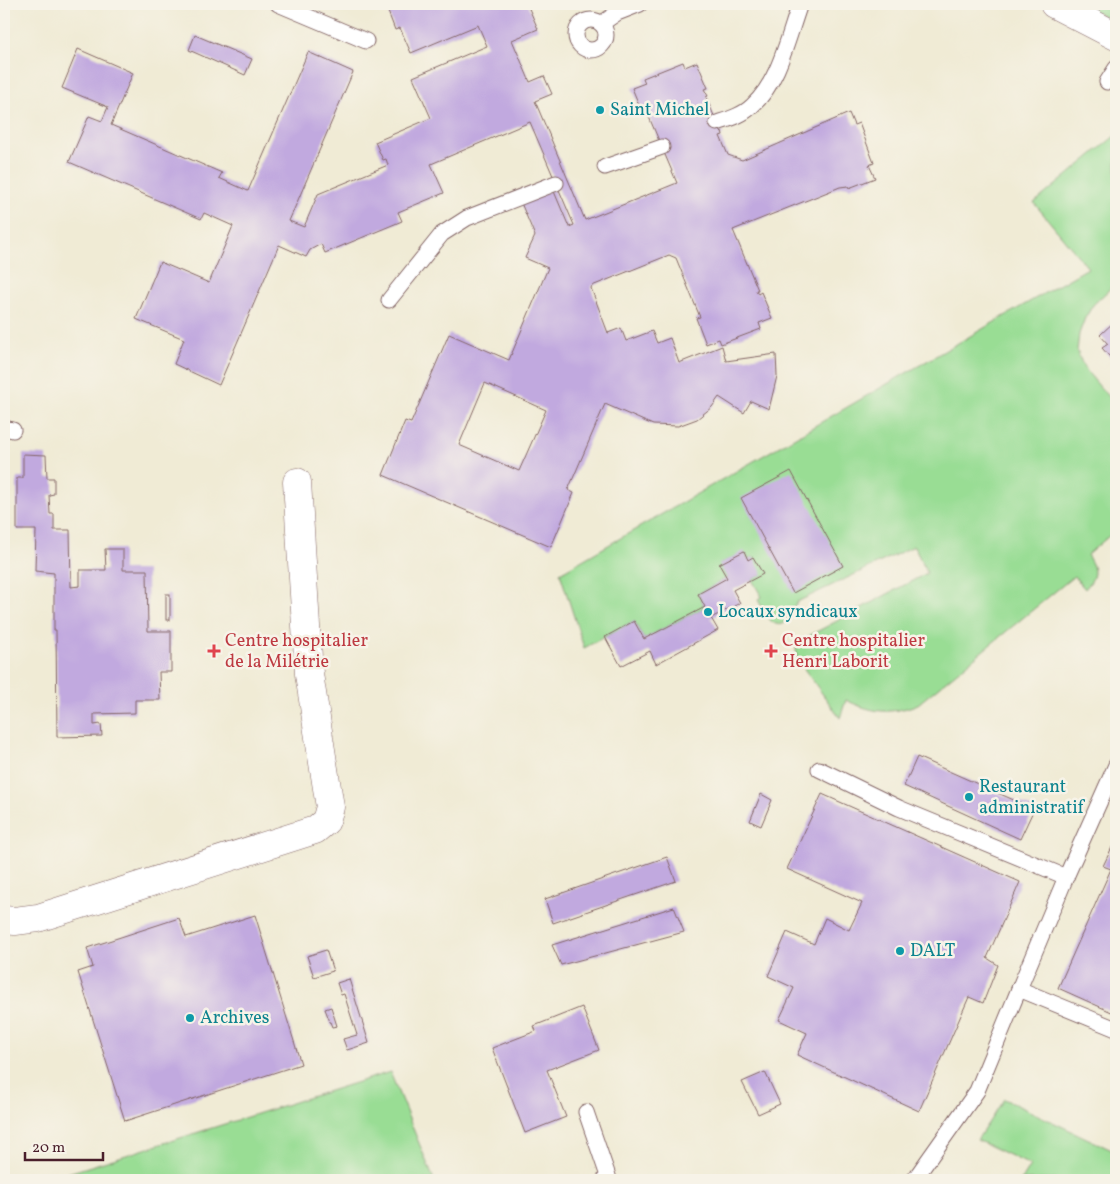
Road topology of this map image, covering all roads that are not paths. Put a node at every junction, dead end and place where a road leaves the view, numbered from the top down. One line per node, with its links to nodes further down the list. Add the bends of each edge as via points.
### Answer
1 (278, 4): 7 (lane)
2 (640, 4): 5 (lane, via 616,13)
3 (800, 4): 10 (lane, via 765,92 751,107)
4 (1054, 4): 6 (street)
5 (601, 24)
6 (1116, 36)
7 (366, 42)
8 (1116, 68): 9 (lane)
9 (1108, 82)
10 (717, 123)
11 (662, 147): 12 (lane)
12 (605, 167)
13 (556, 183): 14 (lane, via 467,218 442,234)
14 (389, 300)
15 (297, 482): 19 (street, via 308,674 330,807 326,821 315,830 38,918)
16 (1116, 765): 18 (lane)
17 (819, 769): 18 (lane, via 899,808)
18 (1066, 877): 20 (lane)
19 (4, 920)
20 (1019, 988): 21 (lane); 24 (lane, via 977,1091)
21 (1116, 1029)
22 (586, 1112): 23 (lane, via 608,1176)
23 (604, 1180)
24 (914, 1180)

